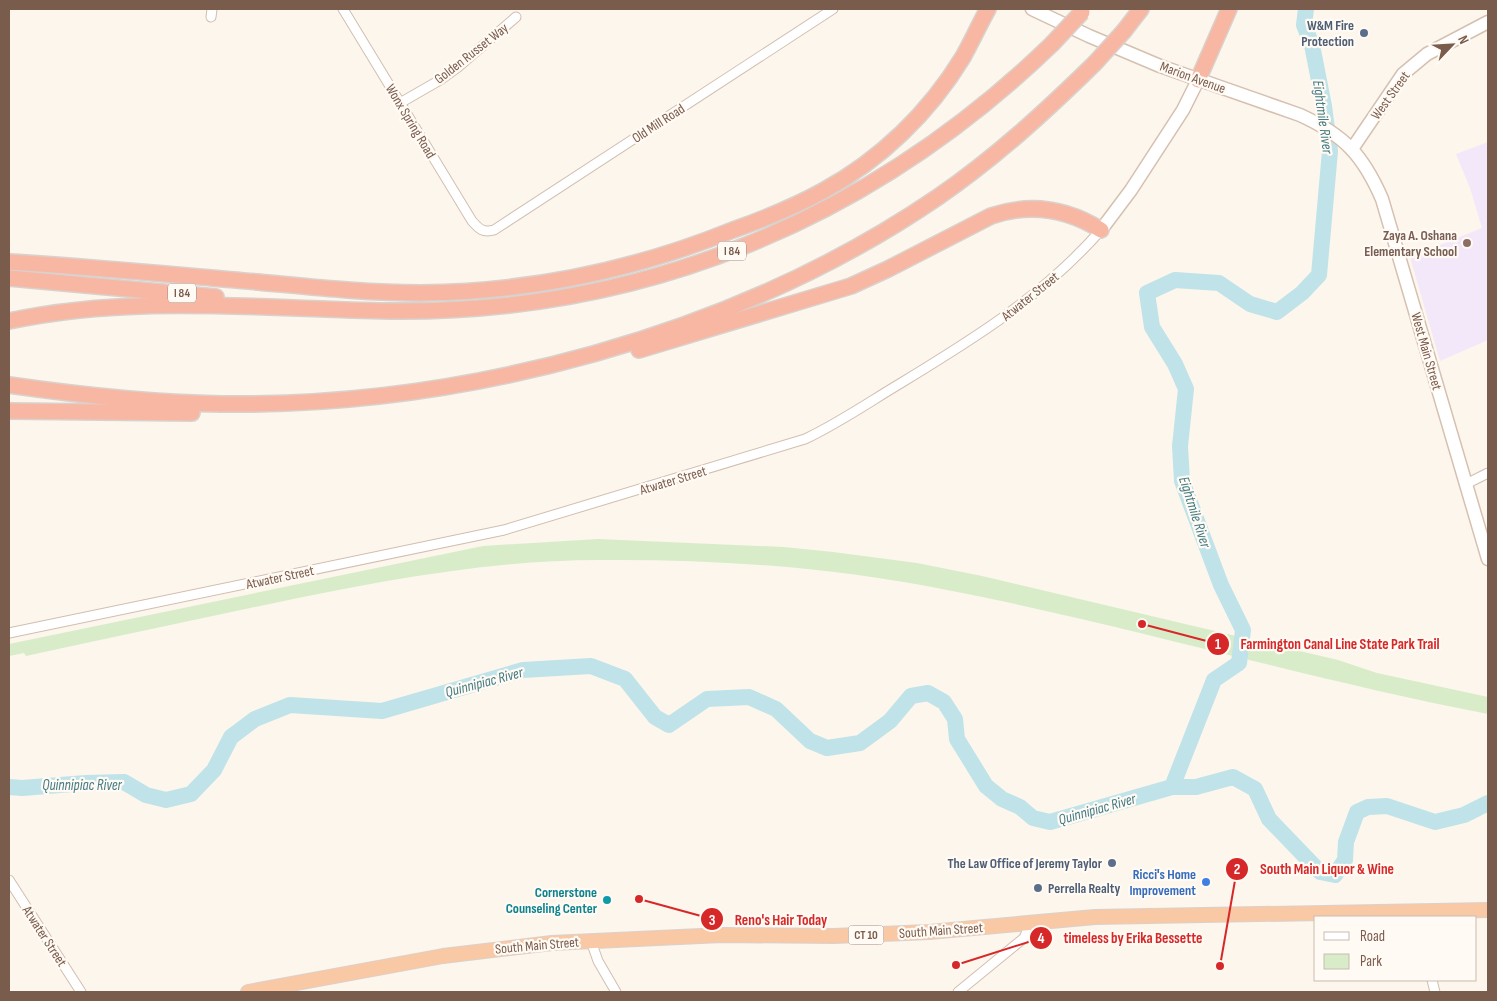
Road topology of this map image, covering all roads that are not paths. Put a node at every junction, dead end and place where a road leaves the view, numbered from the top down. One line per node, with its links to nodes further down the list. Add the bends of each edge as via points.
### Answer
1 (343, 9): 11 (street, Wonx Spring Road)
2 (833, 9): 14 (street, Old Mill Road, via 494,230)
3 (988, 9): 15 (highway, via 962,58 936,95 876,156 821,192 762,219 645,261 582,276 518,286 422,293 356,291)
4 (1032, 9): 10 (main road, Marion Avenue, via 1126,52)
5 (1142, 9): 19 (highway, bridge, via 1096,62 1032,122 972,172 908,217 788,281 699,319 607,350)
6 (1229, 9): 10 (highway)
7 (1083, 11): 17 (highway, I 84, bridge, via 1015,78 964,120 885,176 829,208 724,254 640,281 520,304 463,309)
8 (516, 17): 11 (street, Golden Russet Way, via 458,67)
9 (1488, 22): 12 (main road, West Street, via 1440,46 1415,63 1394,86)
10 (1198, 80): 12 (main road, Marion Avenue, via 1282,108 1320,125); 13 (main road, Atwater Street, via 1183,110 1131,190)
11 (400, 103): 14 (street, Wonx Spring Road, via 472,221)
12 (1352, 149): 24 (main road, West Main Street, via 1365,164 1382,199)
13 (1100, 230): 19 (highway, via 1080,219 1051,210 1006,211 851,286 614,358); 26 (street, Atwater Street, via 1056,276 1002,320 830,426 798,442 504,530)
14 (482, 231)
15 (9, 262)
16 (9, 278): 17 (highway, I 84)
17 (355, 309): 18 (highway, via 157,305 74,310)
18 (9, 321)
19 (513, 374): 21 (highway, via 416,391)
20 (9, 385): 21 (highway, via 77,395 173,403)
21 (320, 401): 22 (highway, via 229,413)
22 (9, 411)
23 (1488, 473): 24 (street)
24 (1466, 484): 25 (main road, West Main Street)
25 (1488, 559)
26 (9, 633)
27 (9, 880): 33 (street, Atwater Street)
28 (1488, 910): 29 (highway, South Main Street / CT 10)
29 (1413, 914): 30 (highway, South Main Street / CT 10, via 1095,917)
30 (1031, 922): 31 (highway, South Main Street / CT 10, via 844,936 722,935); 36 (street, via 1024,938)
31 (591, 941): 32 (highway, South Main Street / CT 10, via 515,946 443,956); 35 (street, via 598,961)
32 (289, 988): 34 (highway, South Main Street / CT 10)
33 (81, 992)
34 (248, 992)
35 (616, 992)
36 (958, 992)

